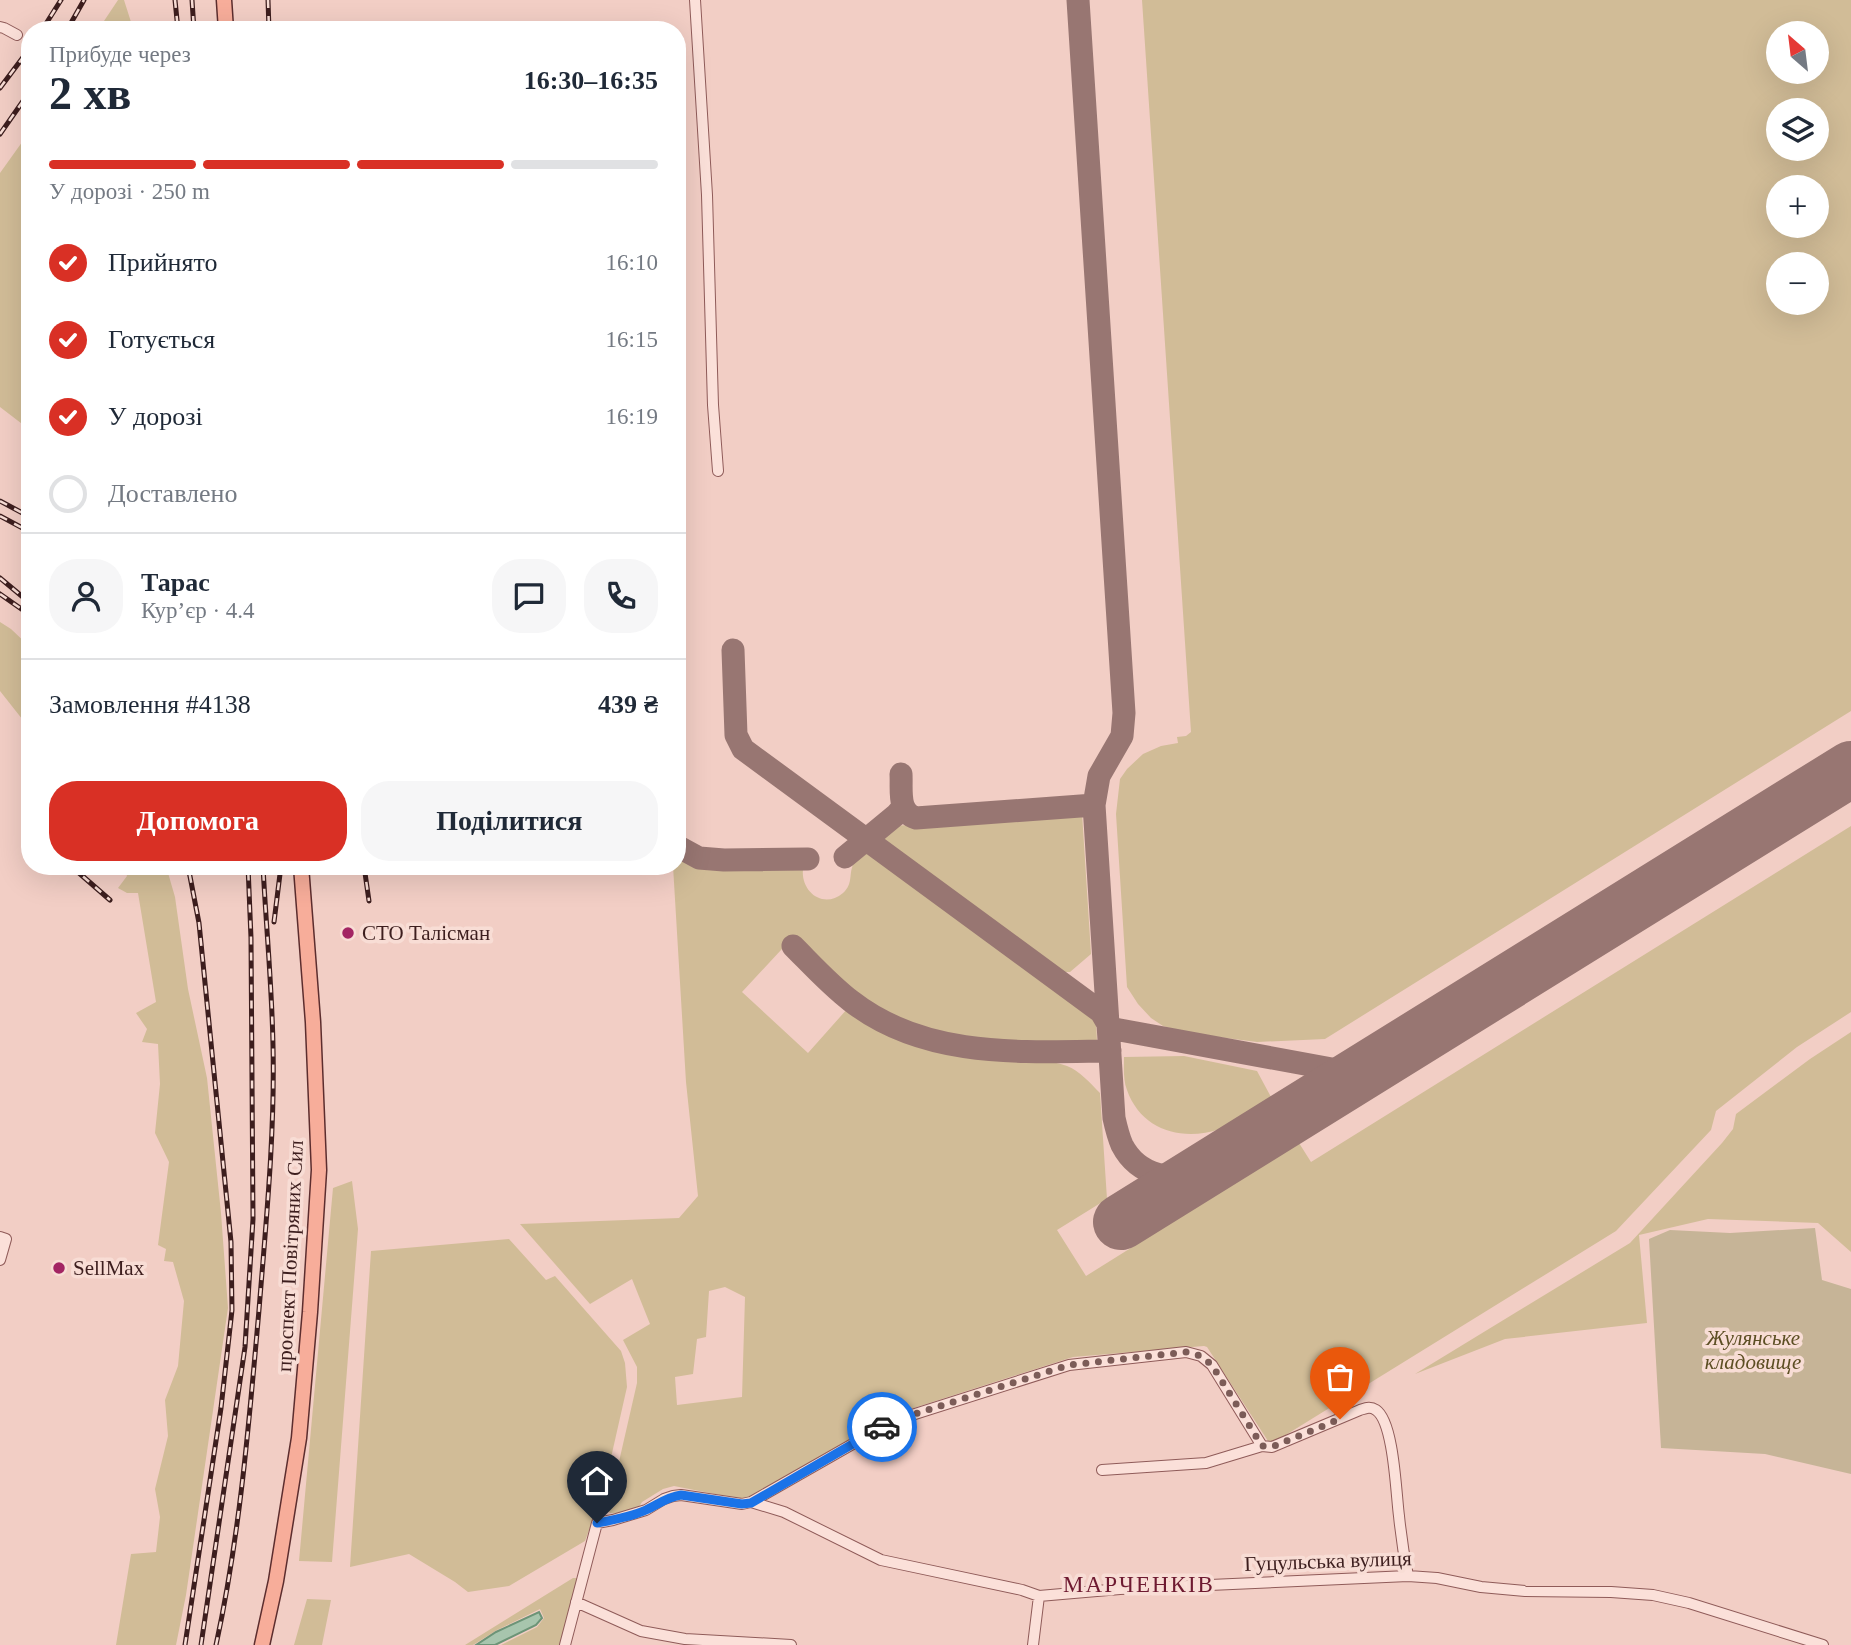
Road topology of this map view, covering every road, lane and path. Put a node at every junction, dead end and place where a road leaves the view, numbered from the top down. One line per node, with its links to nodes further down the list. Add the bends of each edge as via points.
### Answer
1 (224, 0): 3 (main road)
2 (695, 0): 6 (street)
3 (225, 21)
4 (0, 27): 5 (street)
5 (17, 35)
6 (718, 471)
7 (302, 875): 16 (main road, проспект Повітряних Сил, via 319,1170 299,1438)
8 (3, 1238): 9 (street)
9 (0, 1260)
10 (1262, 1446): 11 (street, via 1206,1463); 12 (street, via 1212,1365 1201,1356 1186,1352 1069,1365 893,1421); 13 (street, via 1272,1447 1368,1407 1375,1409 1385,1424 1393,1456)
11 (1102, 1470)
12 (751, 1503): 14 (street, Гуцульська вулиця, via 784,1512 881,1560); 15 (street, Гуцульська вулиця, via 673,1496 646,1510 597,1523)
13 (1408, 1576): 14 (street, Гуцульська вулиця); 20 (street, Гуцульська вулиця, via 1525,1591 1653,1595)
14 (1039, 1596): 19 (street)
15 (576, 1602): 17 (street); 18 (street, via 641,1631 685,1639)
16 (262, 1645)
17 (565, 1645)
18 (791, 1645)
19 (1033, 1645)
20 (1823, 1645)

